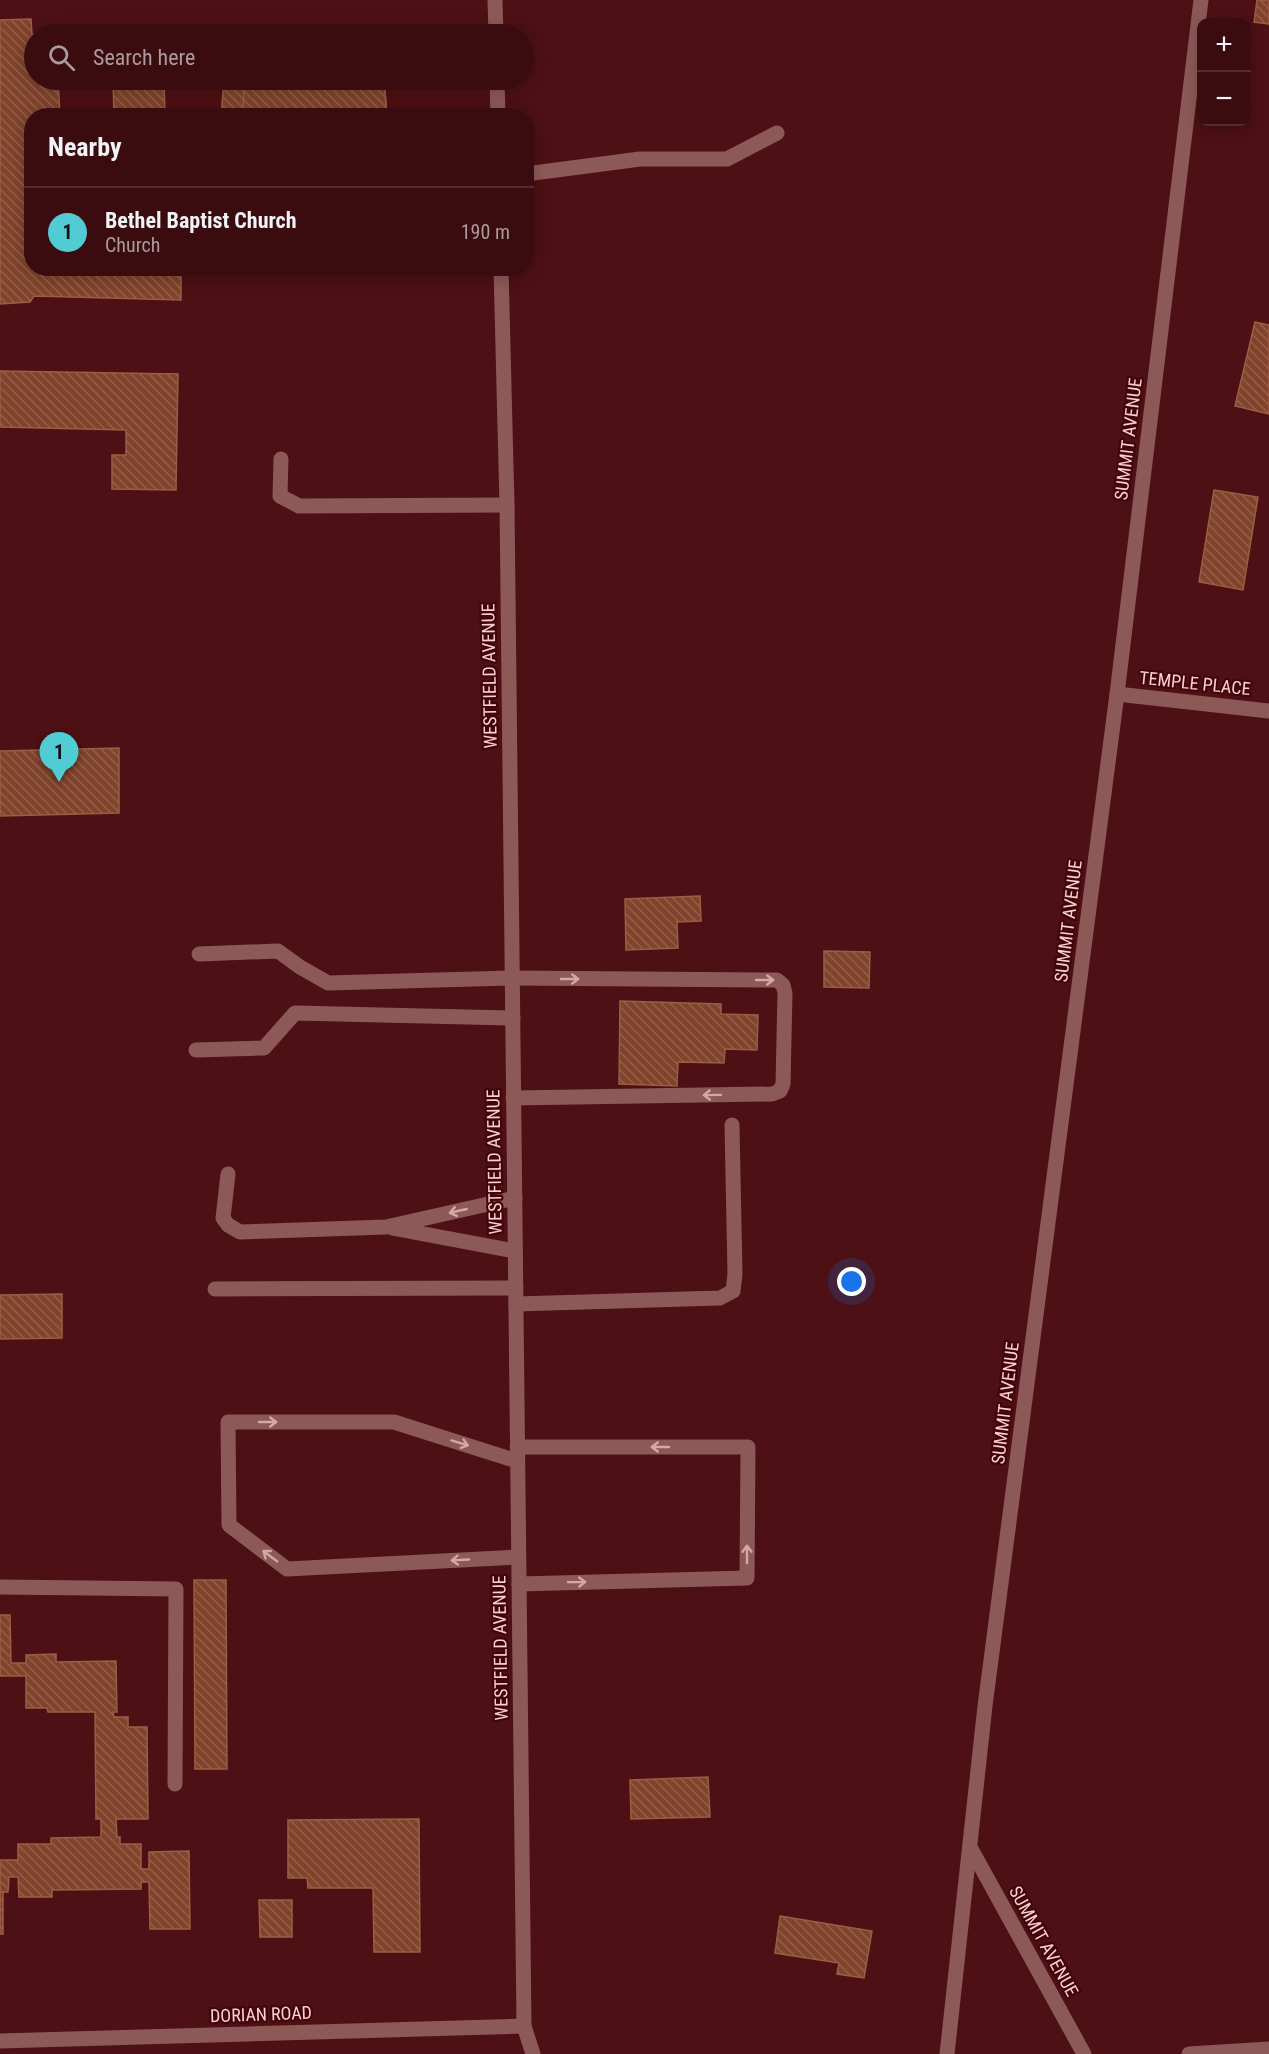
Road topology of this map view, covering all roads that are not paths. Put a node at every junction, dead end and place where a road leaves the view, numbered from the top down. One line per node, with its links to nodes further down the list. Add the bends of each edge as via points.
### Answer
1 (495, 0): 3 (street)
2 (1201, 0): 11 (street, SUMMIT AVENUE)
3 (496, 24)
4 (497, 90): 5 (street)
5 (498, 108)
6 (777, 133): 7 (street, via 727,159 640,159)
7 (534, 173)
8 (501, 276): 10 (street, WESTFIELD AVENUE)
9 (281, 459): 10 (street, via 280,496 299,506)
10 (507, 505): 14 (street, WESTFIELD AVENUE)
11 (1117, 694): 12 (street, TEMPLE PLACE); 31 (street, SUMMIT AVENUE)
12 (1269, 711)
13 (200, 954): 14 (street, via 278,951 328,983)
14 (512, 978): 15 (street, WESTFIELD AVENUE); 17 (street, one-way to 17, via 777,980 785,993 780,1091)
15 (513, 1018): 16 (street, via 295,1013 264,1048); 17 (street, WESTFIELD AVENUE)
16 (196, 1050)
17 (513, 1098): 20 (street, WESTFIELD AVENUE)
18 (732, 1125): 25 (street, via 733,1291 720,1298)
19 (228, 1174): 21 (street, via 223,1218 240,1232)
20 (515, 1198): 21 (street, one-way to 21); 22 (street, WESTFIELD AVENUE)
21 (386, 1227): 22 (street)
22 (515, 1251): 23 (street, WESTFIELD AVENUE)
23 (516, 1288): 24 (street); 25 (street, WESTFIELD AVENUE)
24 (215, 1289)
25 (516, 1304): 26 (street, WESTFIELD AVENUE)
26 (517, 1454): 27 (street, WESTFIELD AVENUE); 27 (street, one-way to 26, via 287,1569 228,1525 228,1422 394,1422); 28 (street, one-way to 26, via 747,1578 748,1447)
27 (518, 1557): 28 (street, WESTFIELD AVENUE)
28 (519, 1584): 32 (street, WESTFIELD AVENUE)
29 (0, 1587): 30 (street, via 176,1589)
30 (175, 1784)
31 (970, 1847): 37 (street, SUMMIT AVENUE); 38 (street, SUMMIT AVENUE)
32 (524, 2026): 34 (street, DORIAN ROAD); 36 (street, WESTFIELD AVENUE)
33 (0, 2041): 34 (street, DORIAN ROAD)
34 (30, 2047)
35 (1269, 2049): 39 (street)
36 (533, 2054)
37 (947, 2054)
38 (1084, 2054)
39 (1189, 2054)

